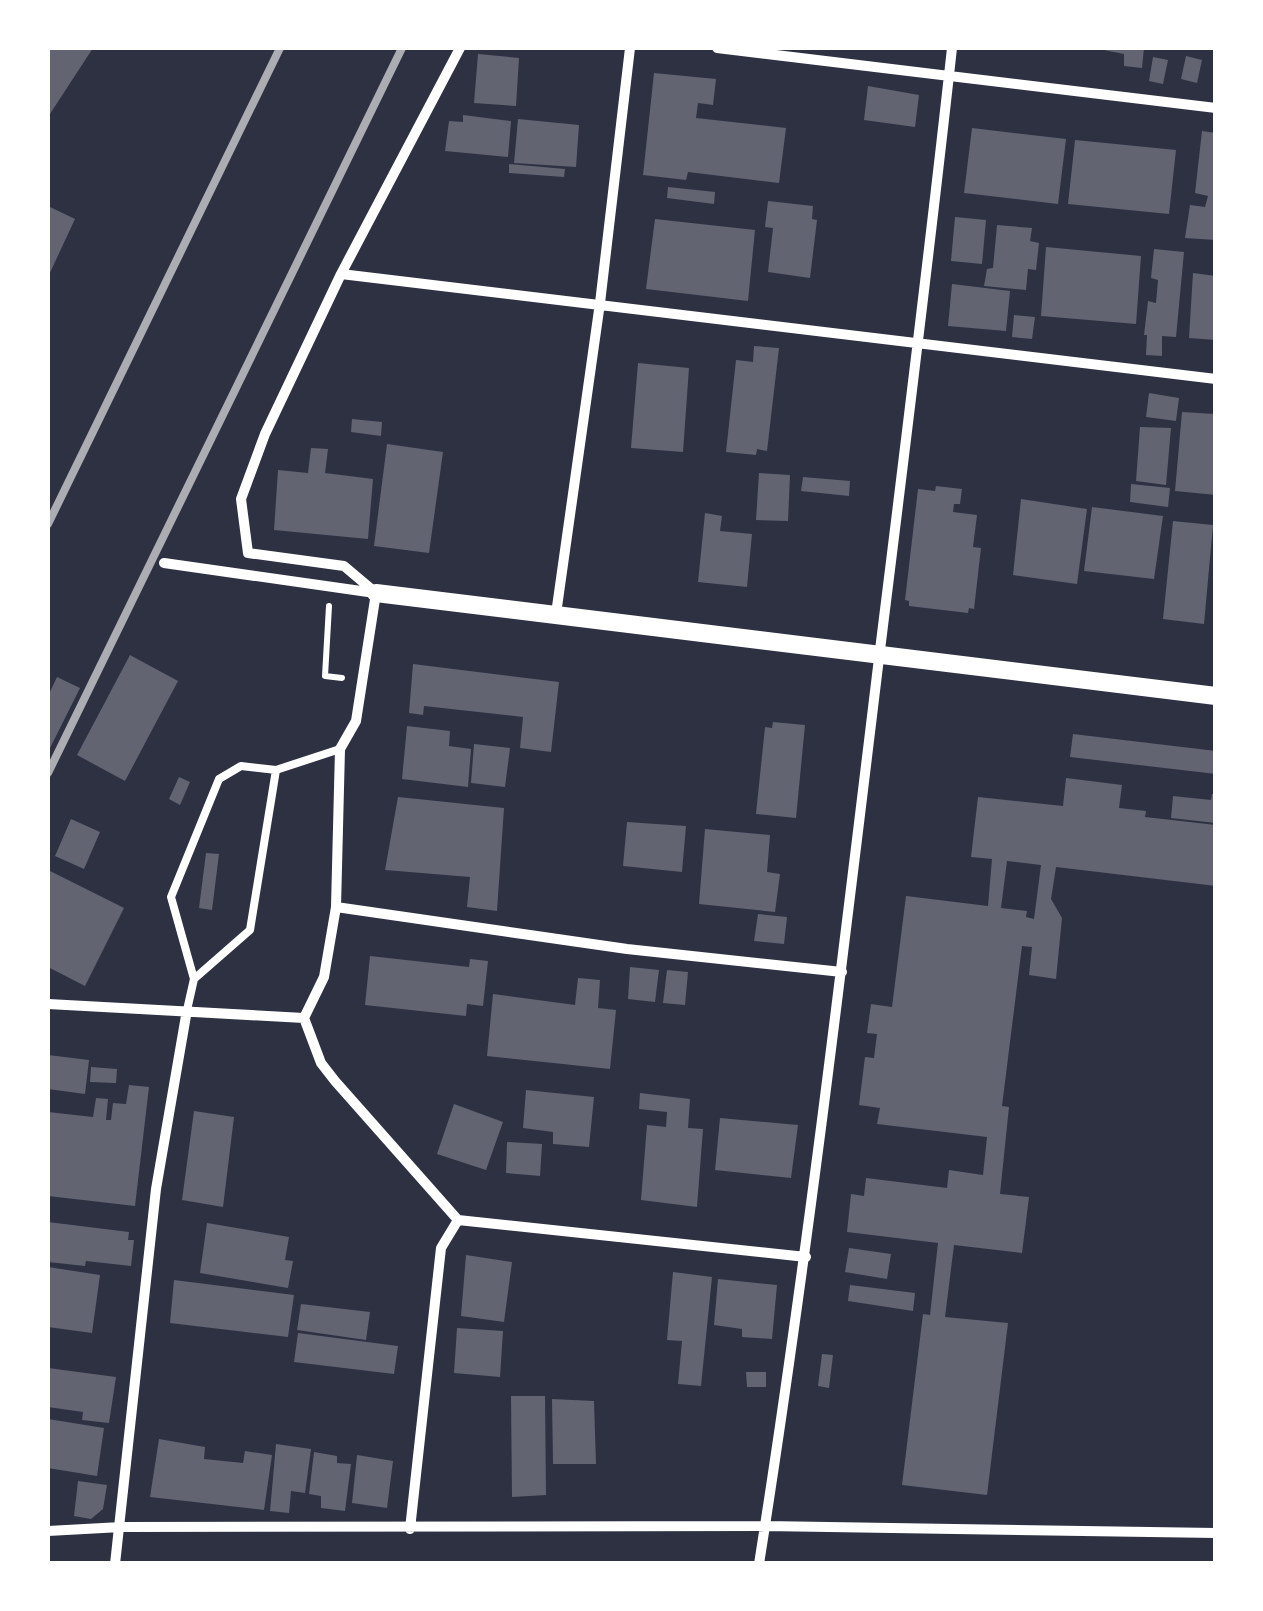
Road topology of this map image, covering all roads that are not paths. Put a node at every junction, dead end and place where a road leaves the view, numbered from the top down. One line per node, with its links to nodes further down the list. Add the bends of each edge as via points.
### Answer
1 (460, 48): 7 (street)
2 (630, 48): 8 (street)
3 (717, 48): 5 (street)
4 (952, 48): 5 (street)
5 (949, 76): 6 (street); 9 (street)
6 (1216, 108)
7 (341, 274): 8 (street); 12 (street, via 241,499 248,554 344,566)
8 (600, 303): 9 (street); 13 (street)
9 (920, 344): 10 (street); 14 (street)
10 (1216, 379)
11 (164, 563): 12 (street)
12 (376, 593): 13 (street); 16 (street, via 356,721)
13 (556, 614): 14 (street)
14 (880, 653): 15 (street); 19 (street)
15 (1216, 696)
16 (340, 749): 17 (lane); 18 (street)
17 (276, 770): 20 (lane, via 250,930); 20 (lane, via 242,766 219,780 171,897)
18 (336, 908): 19 (street); 23 (street, via 324,977)
19 (842, 972): 25 (street)
20 (194, 980): 22 (lane)
21 (48, 1004): 22 (street)
22 (187, 1010): 23 (street); 27 (street, via 156,1190)
23 (304, 1018): 24 (street, via 335,1081)
24 (458, 1220): 25 (street); 28 (street, via 441,1248)
25 (806, 1257): 26 (street)
26 (766, 1526): 28 (street); 30 (street); 32 (street)
27 (121, 1527): 28 (street); 29 (street); 31 (street)
28 (410, 1528)
29 (48, 1530)
30 (1216, 1534)
31 (115, 1564)
32 (760, 1564)

